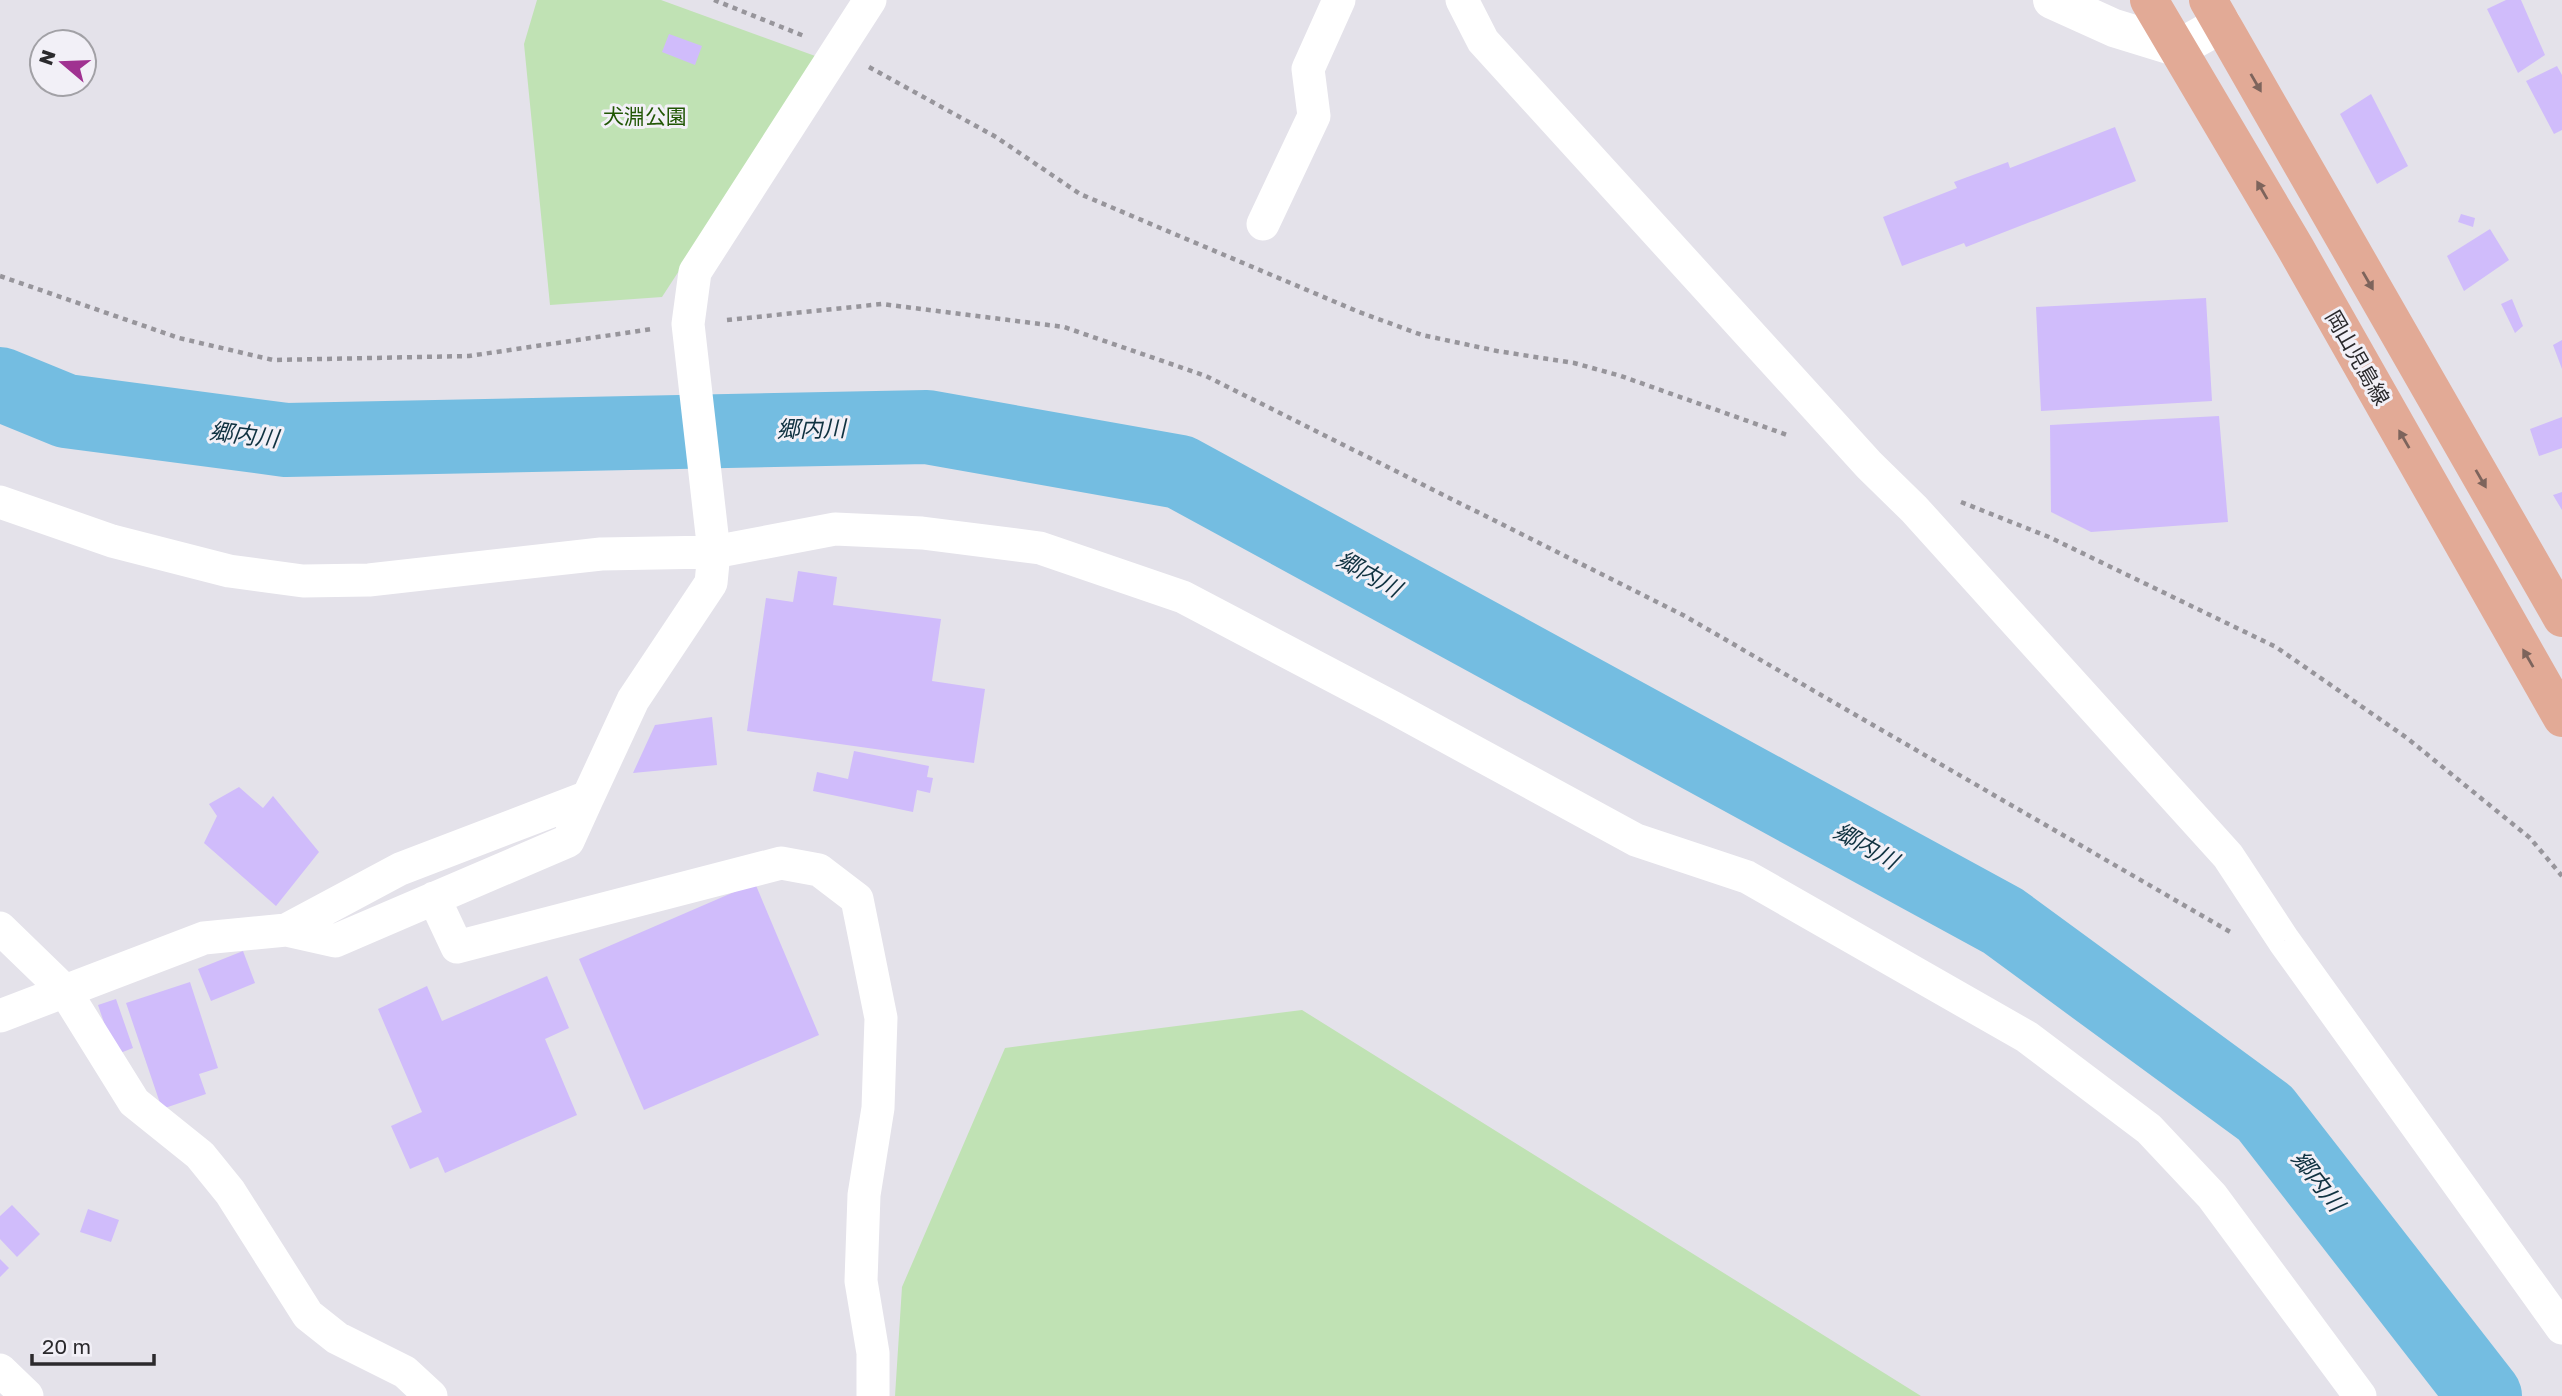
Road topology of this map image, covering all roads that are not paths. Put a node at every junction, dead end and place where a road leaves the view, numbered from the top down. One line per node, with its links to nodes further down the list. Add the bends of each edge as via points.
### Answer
1 (870, 0): 10 (street, via 695,272 688,324)
2 (1339, 0): 8 (street, via 1308,69 1314,116)
3 (1462, 0): 19 (street, via 1483,41 2228,856)
4 (2052, 0): 7 (main road, via 2114,28)
5 (2149, 0): 7 (main road, 岡山児島線)
6 (2215, 12): 7 (main road); 11 (main road, one-way to 11)
7 (2179, 48): 12 (main road, 岡山児島線, one-way to 7)
8 (1263, 224)
9 (0, 502): 10 (street, via 112,541 229,571 303,581 369,580)
10 (713, 543): 13 (street, via 711,583 633,699); 24 (street, via 835,529 922,533 1040,548 1183,597 1636,840 1747,877 2027,1037 2150,1129 2212,1196)
11 (2562, 618)
12 (2562, 718)
13 (588, 797): 14 (street, via 568,841); 16 (street, via 400,869)
14 (434, 898): 16 (street, via 335,941); 23 (street, via 457,947 781,863 819,870 857,899 881,1018 878,1108 864,1195 861,1280 873,1353)
15 (0, 928): 17 (street)
16 (286, 930): 17 (street, via 204,938)
17 (65, 991): 18 (street); 22 (street, via 134,1102 200,1155 230,1192 308,1315 337,1338 405,1372)
18 (0, 1016)
19 (2562, 1328)
20 (0, 1370): 21 (street)
21 (27, 1396)
22 (431, 1396)
23 (873, 1396)
24 (2360, 1396)

